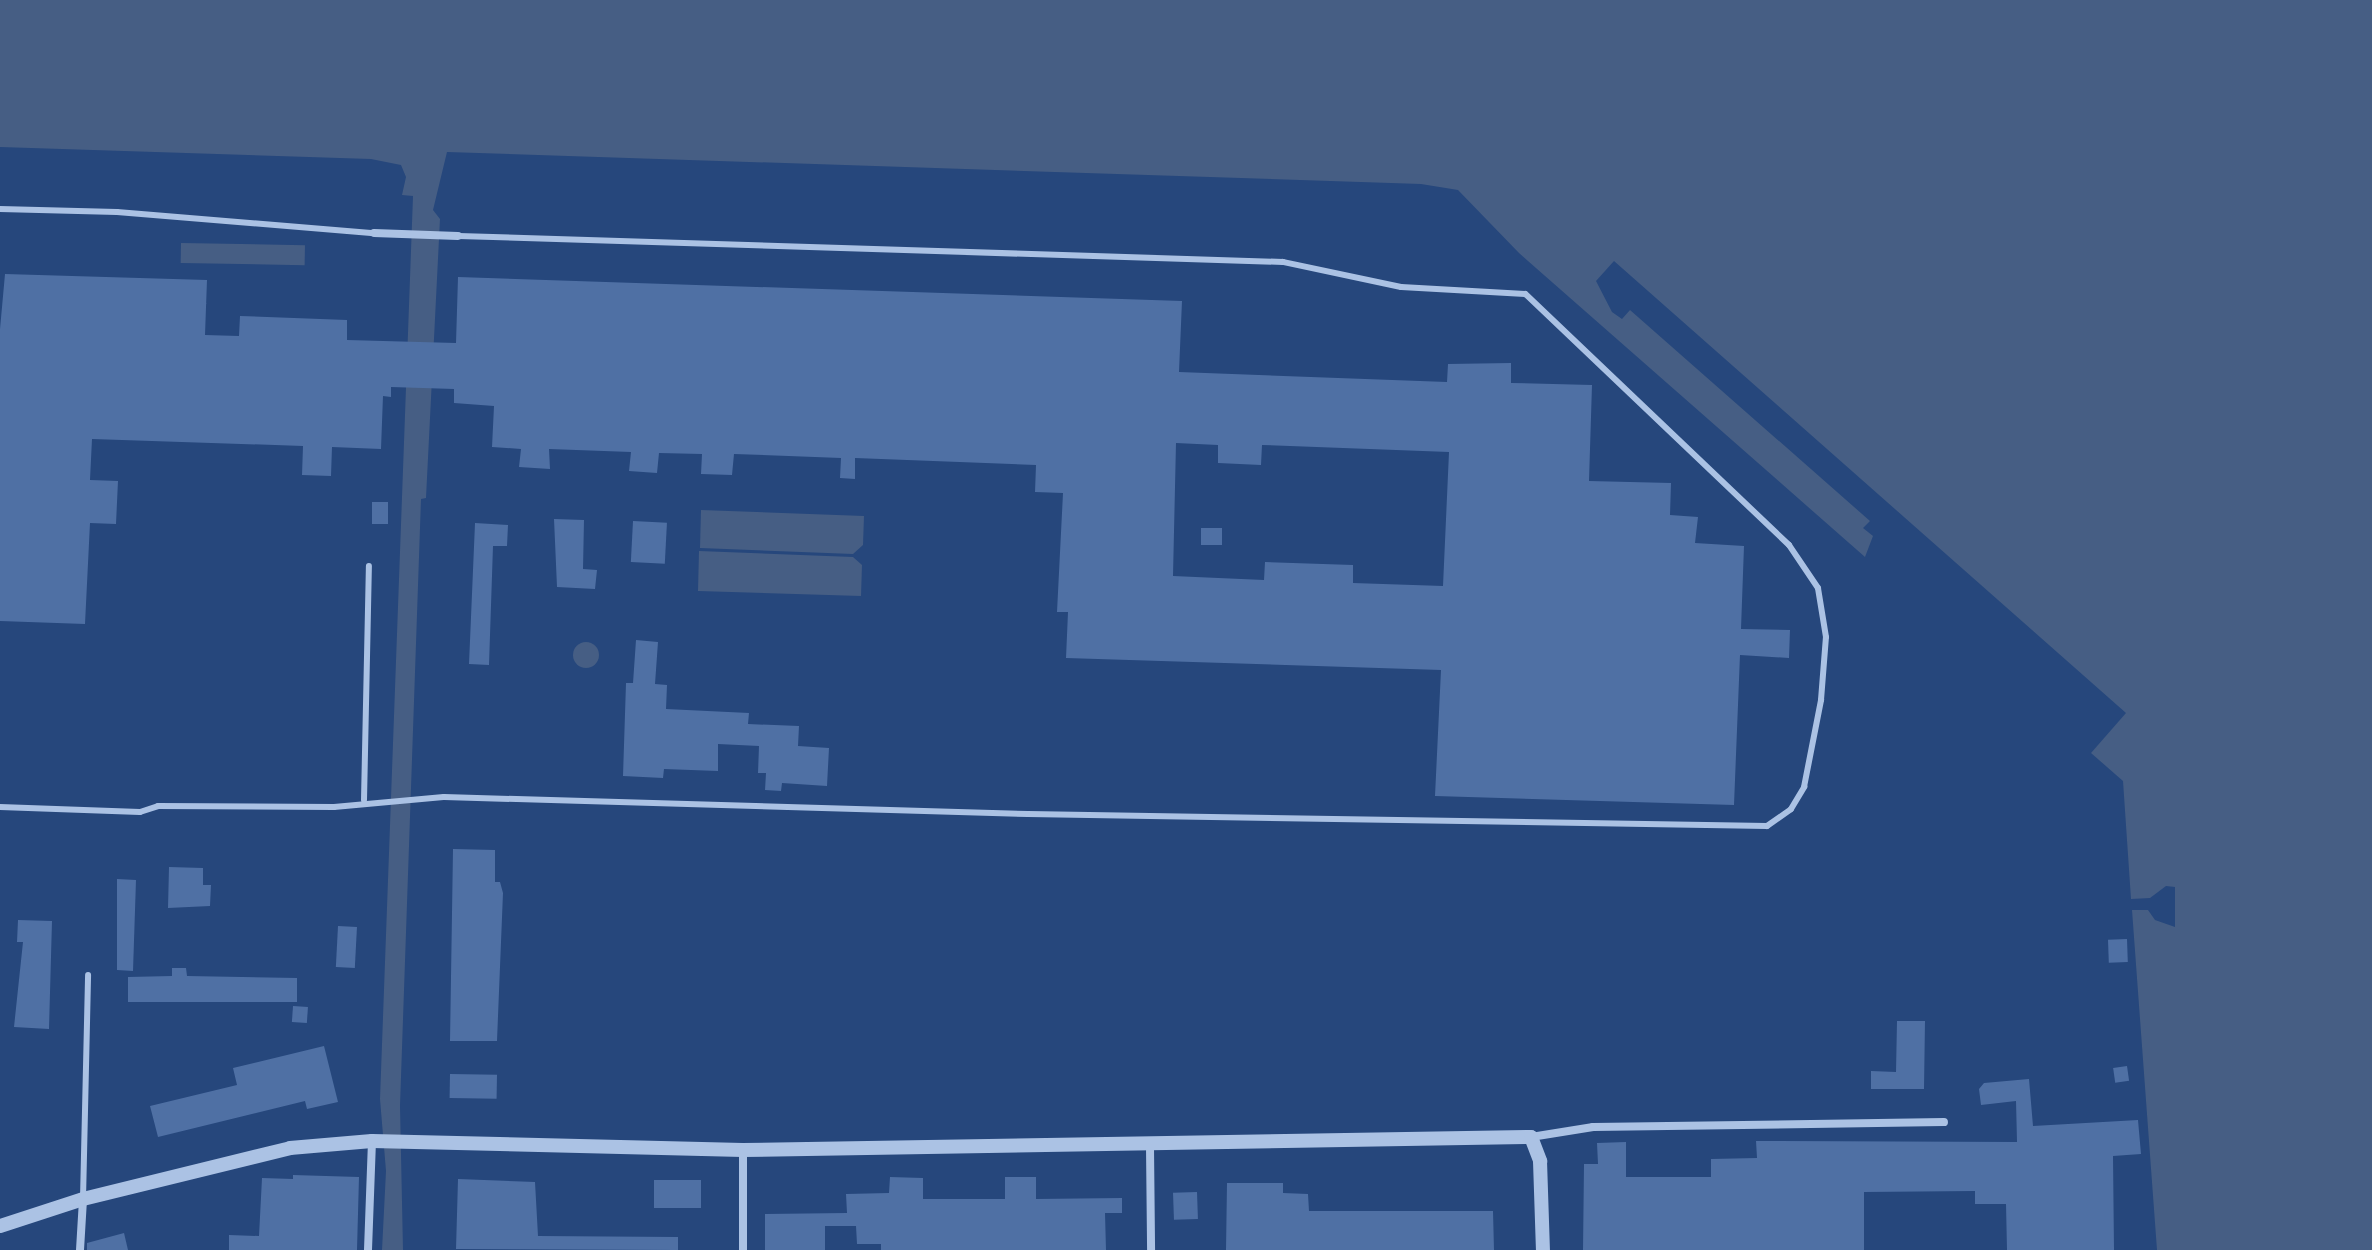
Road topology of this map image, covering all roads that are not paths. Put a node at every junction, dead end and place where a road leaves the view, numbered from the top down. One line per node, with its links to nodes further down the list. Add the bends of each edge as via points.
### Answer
1 (0, 209): 2 (lane, via 117,212)
2 (374, 233): 3 (street)
3 (458, 236): 5 (lane, via 1283,262 1401,287 1525,294 1789,545 1818,588 1826,637 1821,700 1804,787 1791,809 1767,826 444,797)
4 (369, 566): 5 (lane)
5 (364, 800): 6 (lane, via 334,807 158,806 140,812)
6 (0, 807)
7 (88, 975): 13 (lane)
8 (1944, 1122): 9 (street, via 1593,1127)
9 (1531, 1137): 11 (street); 19 (street, via 1540,1161)
10 (376, 1141): 12 (street); 13 (street, via 290,1148); 16 (street)
11 (1150, 1147): 12 (street); 18 (street)
12 (743, 1150): 17 (street)
13 (83, 1199): 14 (street); 15 (street)
14 (0, 1226)
15 (80, 1250)
16 (368, 1250)
17 (743, 1250)
18 (1151, 1250)
19 (1543, 1250)

